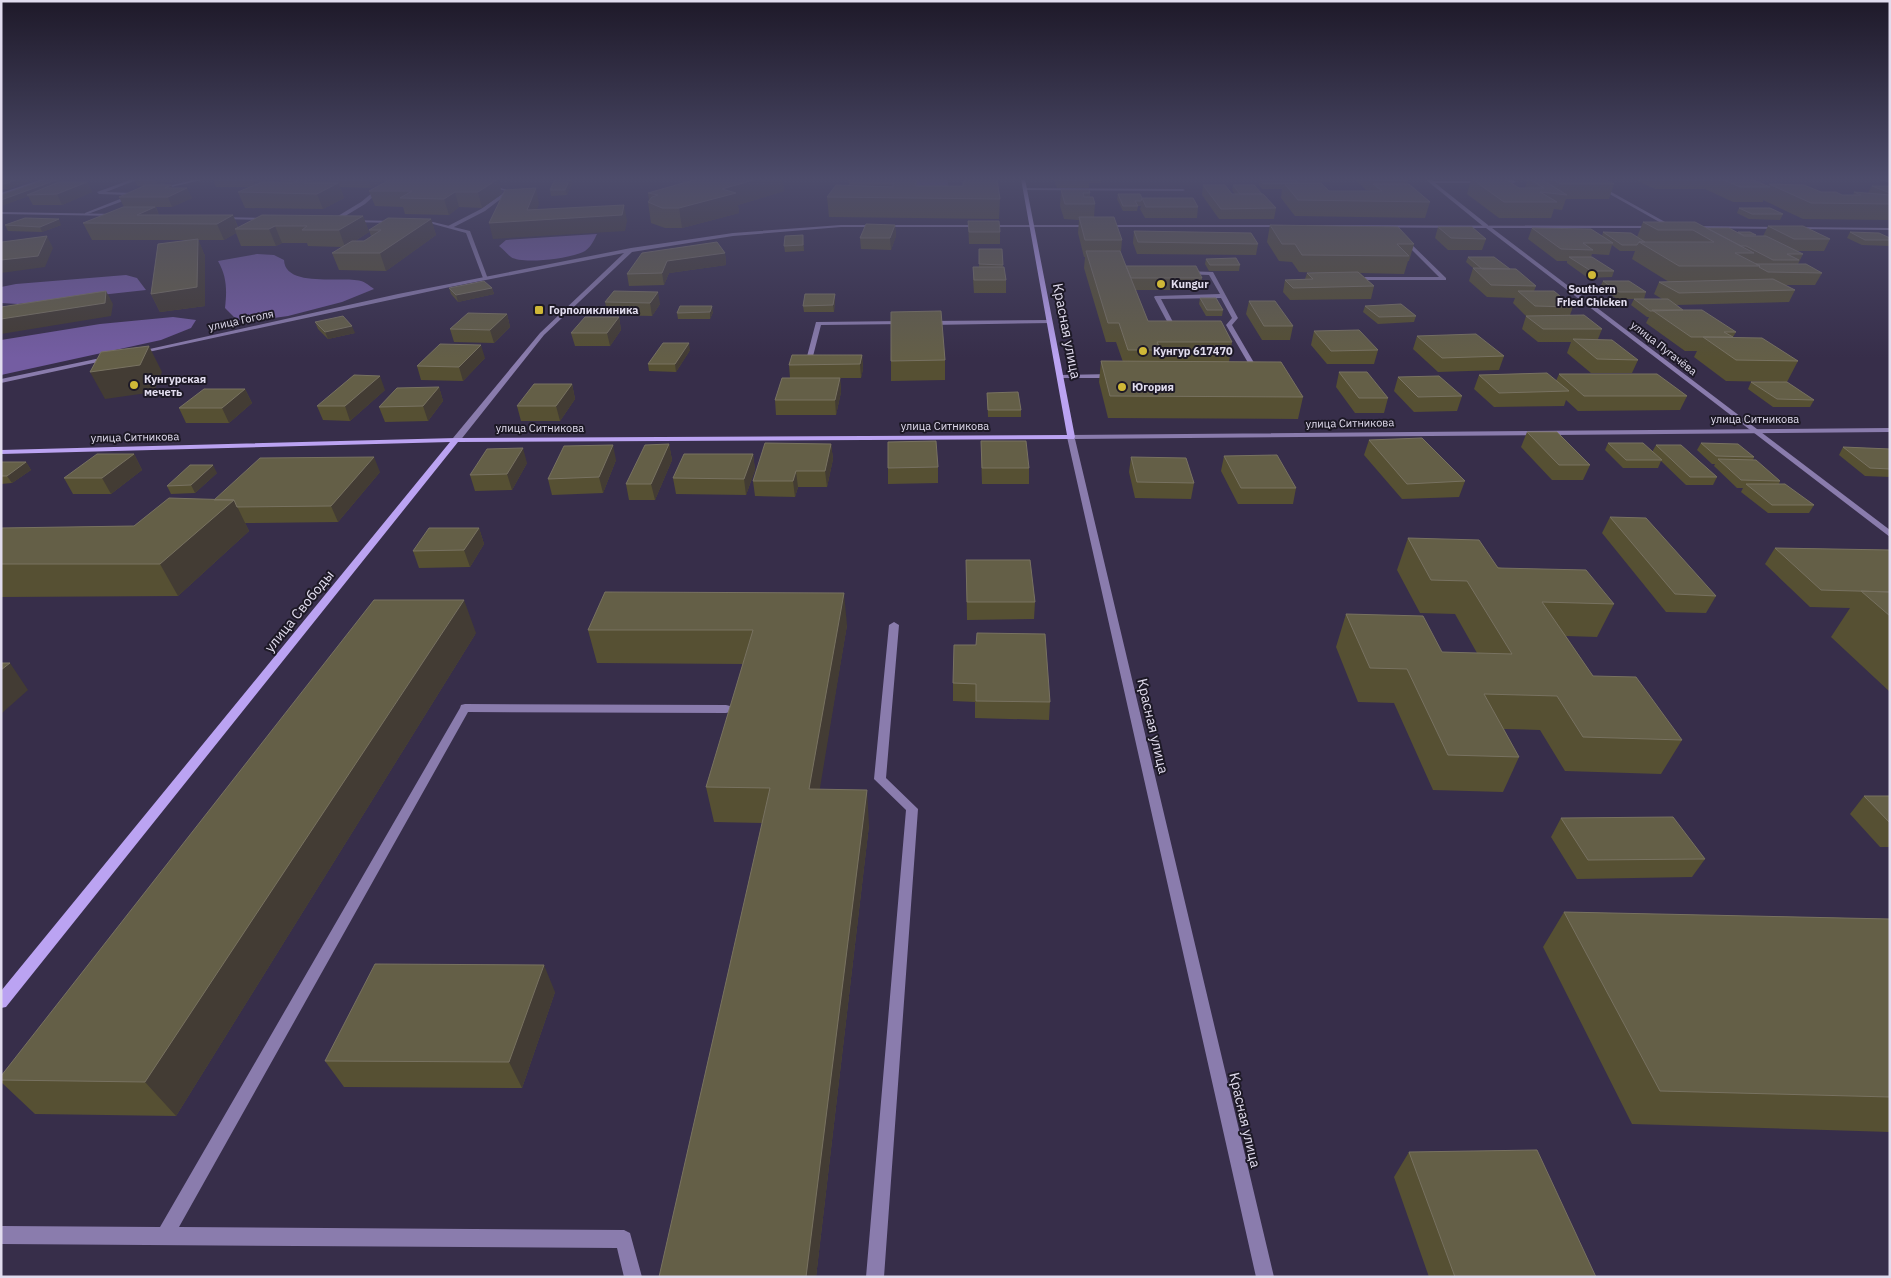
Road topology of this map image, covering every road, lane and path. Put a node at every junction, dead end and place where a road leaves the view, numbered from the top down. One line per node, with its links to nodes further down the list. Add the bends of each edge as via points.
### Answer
1 (471, 239): 8 (street)
2 (712, 239): 6 (street, улица Гоголя)
3 (1034, 239): 11 (main road, Красная улица)
4 (1404, 239): 9 (street, via 1444,279)
5 (1502, 239): 24 (street, улица Пугачёва)
6 (631, 250): 8 (street, улица Гоголя); 27 (street, улица Свободы, via 542,334)
7 (1182, 273): 10 (street, via 1211,274)
8 (486, 278): 17 (street, улица Гоголя)
9 (1344, 279)
10 (1223, 296): 15 (street, via 1235,318); 16 (street, via 1158,297 1172,326)
11 (1050, 322): 13 (street); 22 (main road, Красная улица)
12 (915, 323): 19 (street, via 818,323)
13 (924, 323)
14 (1220, 325): 15 (street)
15 (1229, 325): 20 (street, via 1258,374)
16 (1191, 326)
17 (127, 354)
18 (118, 356): 23 (street)
19 (808, 364)
20 (1248, 374)
21 (1120, 376): 22 (street)
22 (1060, 377): 26 (main road, Красная улица)
23 (1, 381)
24 (1752, 430): 25 (street, улица Ситникова); 26 (street, улица Ситникова); 29 (street, улица Пугачёва)
25 (1890, 430)
26 (1072, 437): 27 (main road, улица Ситникова); 37 (street, Красная улица)
27 (456, 440): 28 (main road, улица Ситникова); 32 (main road, улица Свободы)
28 (1, 452)
29 (1890, 534)
30 (894, 625): 36 (street, via 880,779 912,809)
31 (726, 709): 34 (street, via 465,708)
32 (1, 1002)
33 (1, 1235): 34 (street)
34 (165, 1236): 35 (street, via 624,1239)
35 (633, 1277)
36 (874, 1277)
37 (1265, 1277)

